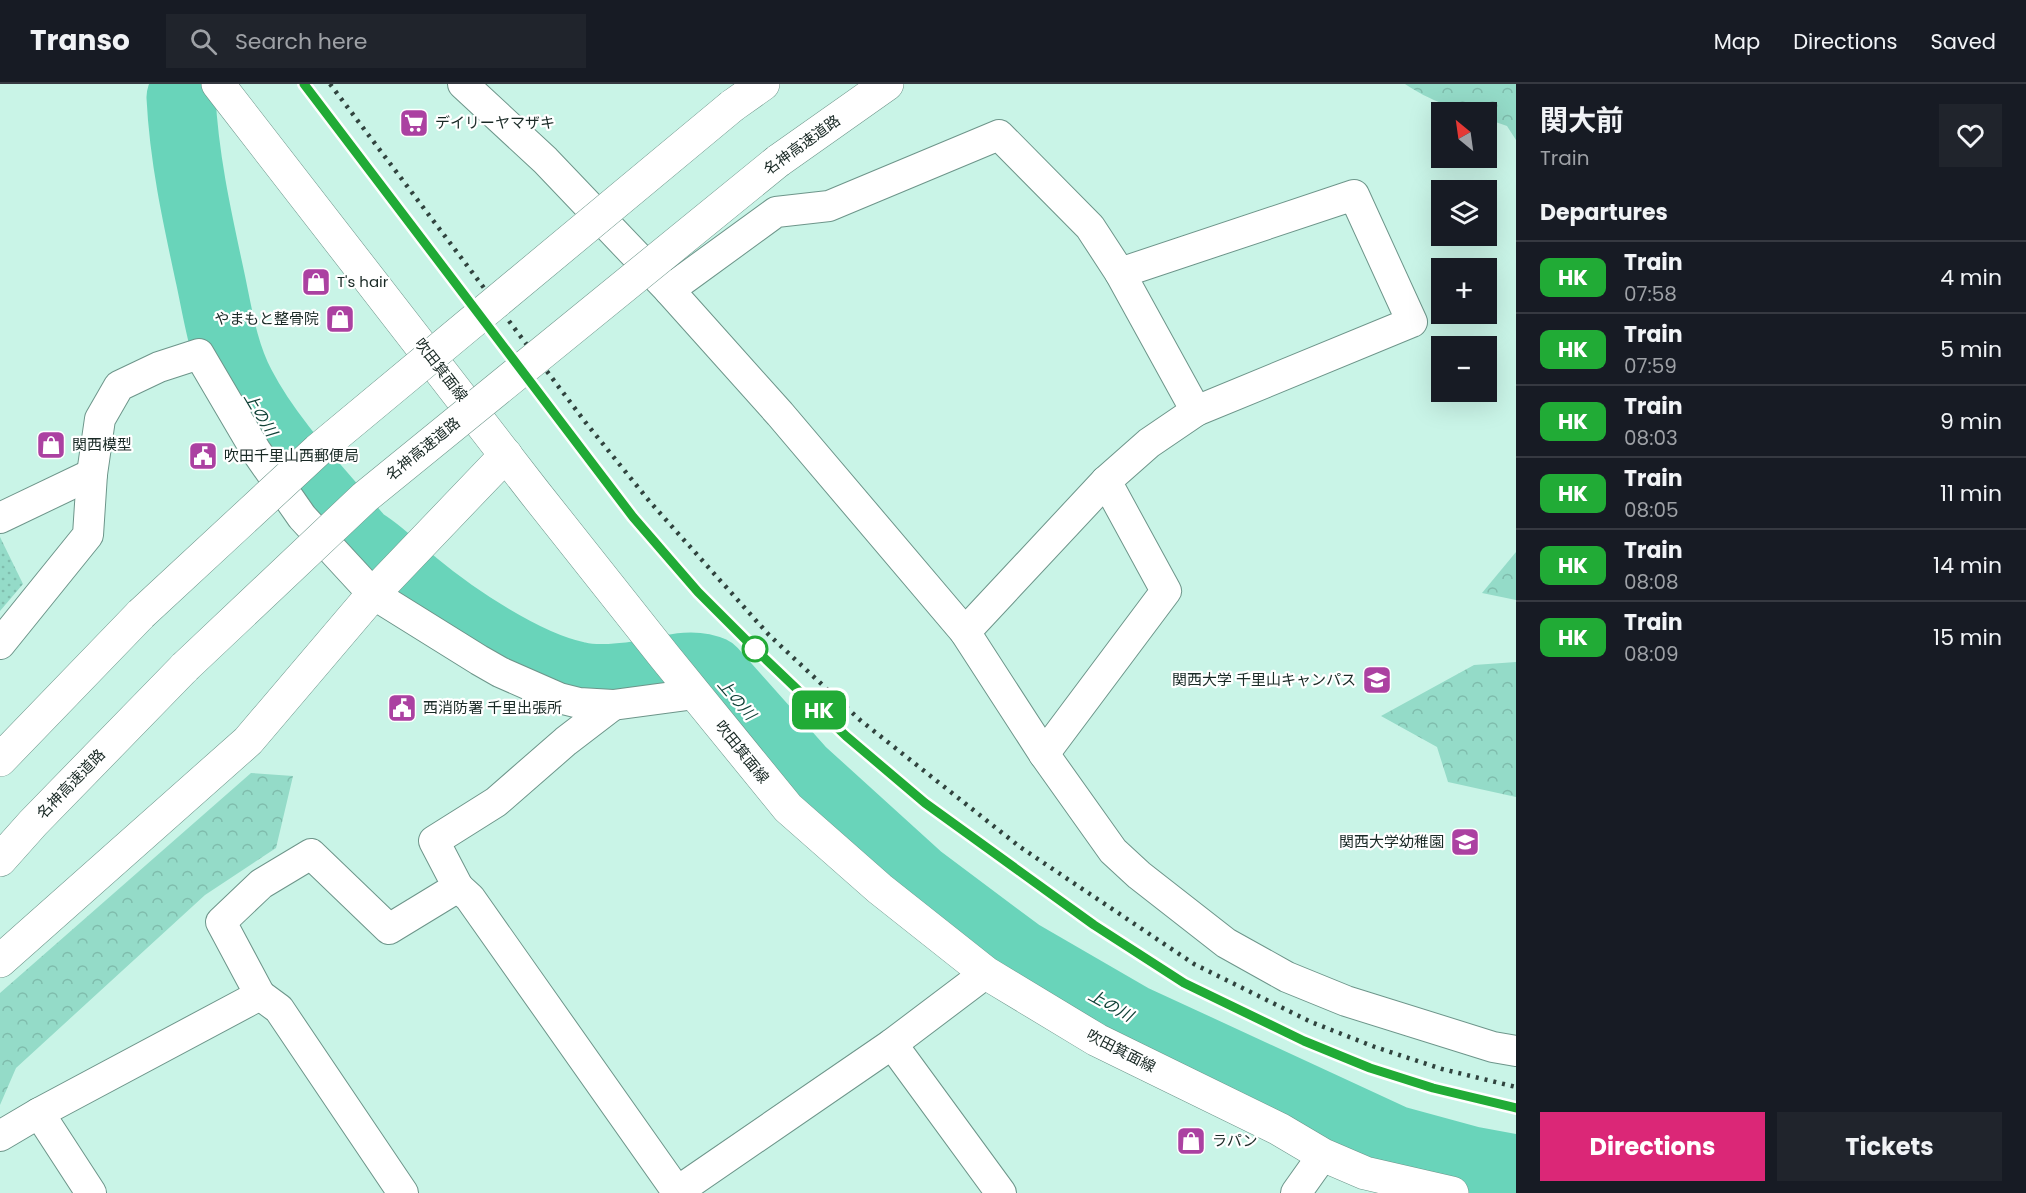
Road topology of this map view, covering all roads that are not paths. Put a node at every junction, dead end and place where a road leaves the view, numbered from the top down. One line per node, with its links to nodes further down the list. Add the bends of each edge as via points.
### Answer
1 (218, 84): 8 (main road, 吹田箕面線)
2 (463, 84): 6 (street, via 545,160)
3 (763, 84): 18 (main road, bridge, via 318,450 141,614)
4 (886, 84): 19 (main road, 名神高速道路, bridge, via 778,161 365,497 185,667)
5 (1120, 273): 6 (street, via 1090,227 999,135 829,206 776,212); 7 (street); 7 (street, via 1354,195 1412,322)
6 (669, 290): 13 (street)
7 (1196, 411): 10 (street, via 1149,443)
8 (506, 455): 12 (main road); 15 (main road, 吹田箕面線)
9 (92, 474): 11 (street); 12 (street, via 99,419 119,386 199,354 256,451 302,517); 14 (street, via 88,535)
10 (1106, 482): 13 (street); 17 (street, via 1166,591)
11 (0, 518)
12 (380, 588): 16 (street, via 479,660 510,676 559,698); 21 (main road, via 248,741)
13 (965, 632): 17 (street)
14 (0, 644)
15 (691, 689): 16 (street); 22 (main road, 吹田箕面線, via 788,808)
16 (613, 705): 20 (street, via 496,802 434,841)
17 (1044, 754): 25 (street, via 1113,851 1226,943 1287,977 1346,1001)
18 (0, 760)
19 (0, 860)
20 (458, 887): 23 (street, via 389,929 311,854 261,884 221,922); 29 (street, via 470,898)
21 (0, 961)
22 (986, 974): 24 (street); 28 (main road, 吹田箕面線, via 1097,1040 1279,1129)
23 (260, 995): 26 (street); 31 (street, via 279,1009)
24 (892, 1044): 29 (street); 32 (street)
25 (1516, 1051)
26 (39, 1113): 27 (street); 30 (street)
27 (0, 1136)
28 (1323, 1155): 33 (street); 34 (main road, 吹田箕面線, via 1365,1173)
29 (677, 1192)
30 (91, 1193)
31 (403, 1193)
32 (1001, 1193)
33 (1296, 1193)
34 (1452, 1193)

